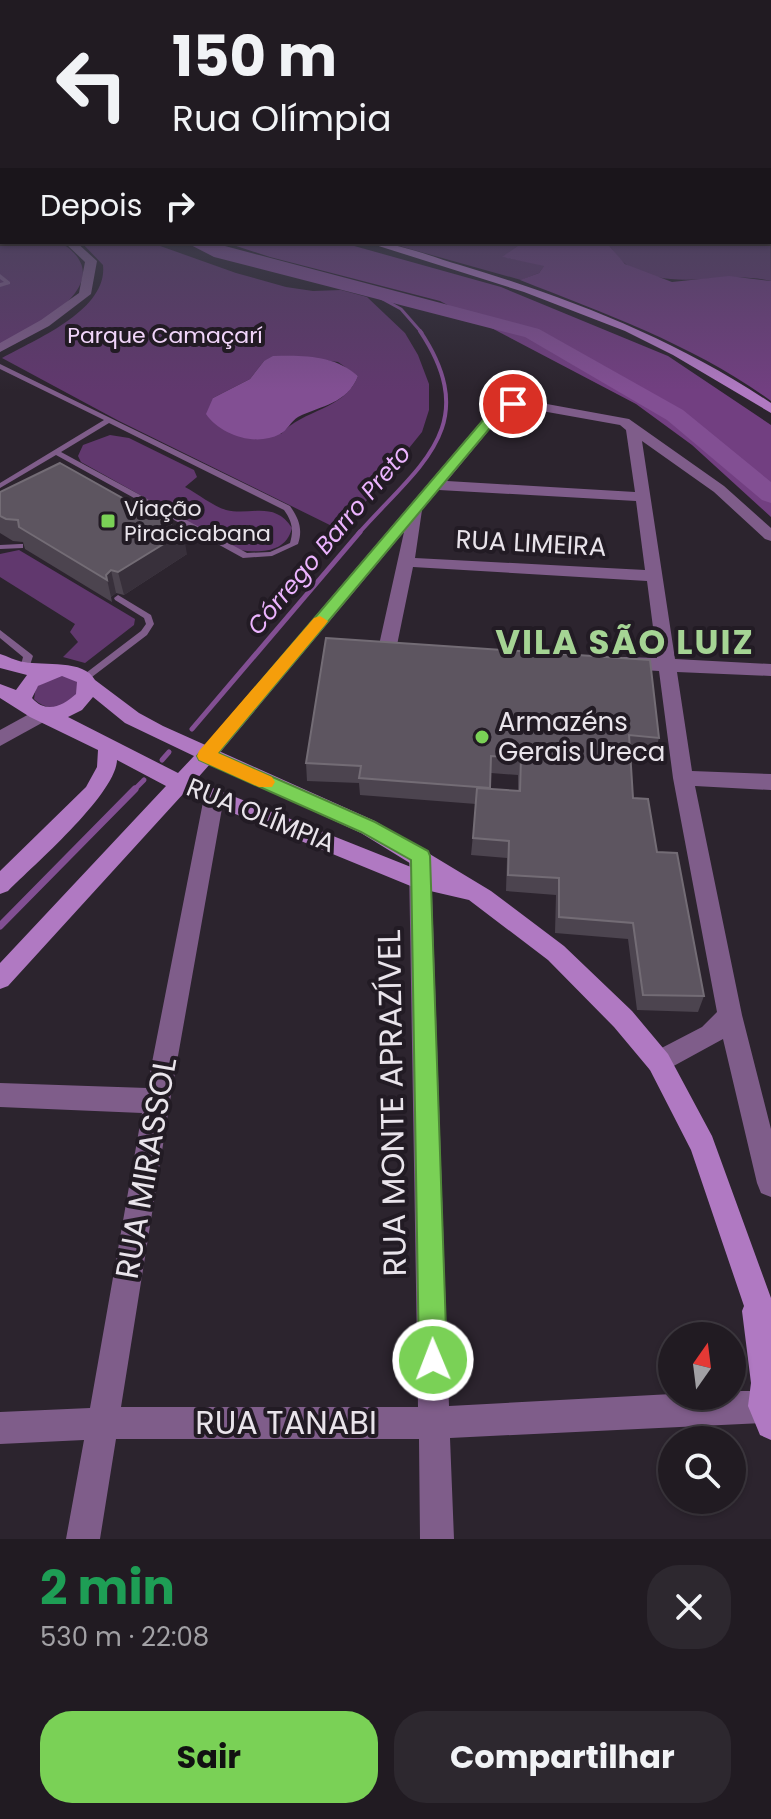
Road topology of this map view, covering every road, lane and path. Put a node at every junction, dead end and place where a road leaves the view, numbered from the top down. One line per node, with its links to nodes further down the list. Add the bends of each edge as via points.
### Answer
1 (75, 247): 5 (street, via 91,261 85,294)
2 (388, 247): 7 (main road, via 587,310 692,359)
3 (0, 276): 4 (lane, via 8,283)
4 (0, 285)
5 (0, 348)
6 (0, 366): 8 (lane)
7 (771, 409)
8 (107, 421): 10 (lane); 10 (lane, via 287,508 299,532 294,544 272,554 246,556 230,550)
9 (633, 427): 11 (street, via 612,418 525,404 501,407); 13 (street); 15 (street, via 719,489)
10 (56, 452): 12 (lane)
11 (438, 485): 13 (street); 14 (street)
12 (0, 486)
13 (645, 497): 19 (street)
14 (417, 509): 18 (street); 22 (street)
15 (771, 536)
16 (20, 546): 17 (lane)
17 (0, 547)
18 (405, 562): 19 (street, RUA LIMEIRA); 24 (street)
19 (654, 576): 27 (street)
20 (118, 598): 31 (lane, via 148,617 150,624)
21 (0, 633): 28 (lane, via 28,656)
22 (305, 639): 23 (street); 36 (street)
23 (332, 641)
24 (388, 645)
25 (0, 660): 28 (main road)
26 (604, 661): 27 (street)
27 (666, 666): 29 (street); 37 (street)
28 (25, 669): 30 (main road)
29 (771, 670)
30 (46, 672): 31 (main road, via 71,671); 33 (main road, via 23,693)
31 (86, 681): 33 (main road, via 88,690 81,702 65,711); 36 (main road, RUA OLÍMPIA, via 132,718)
32 (0, 690): 33 (main road, RUA OLÍMPIA)
33 (35, 709): 34 (street); 35 (main road, RUA OLÍMPIA)
34 (8, 734)
35 (108, 748): 39 (main road, RUA OLÍMPIA); 42 (main road, via 107,767 93,792)
36 (206, 756): 39 (main road); 41 (main road, RUA OLÍMPIA, via 368,827)
37 (683, 778): 38 (street); 44 (street)
38 (771, 782)
39 (181, 784): 40 (main road, RUA OLÍMPIA); 43 (main road)
40 (214, 797): 41 (main road, RUA OLÍMPIA); 47 (street, RUA MIRASSOL)
41 (421, 869): 45 (main road, RUA OLÍMPIA, via 483,897 556,953); 53 (street, RUA MONTE APRAZÍVEL)
42 (0, 885)
43 (0, 979)
44 (730, 1015): 45 (street, via 711,1035); 48 (street)
45 (659, 1062): 49 (main road, RUA OLÍMPIA, via 703,1145)
46 (0, 1095): 47 (street)
47 (157, 1101): 52 (street, RUA MIRASSOL)
48 (771, 1183)
49 (756, 1299): 50 (main road, RUA OLÍMPIA); 51 (main road, RUA OLÍMPIA)
50 (771, 1328)
51 (768, 1398): 53 (street, RUA TANABI, via 735,1406)
52 (103, 1423): 53 (street, RUA TANABI); 54 (street, RUA TANABI); 55 (street, RUA MIRASSOL)
53 (434, 1423): 56 (street, RUA MONTE APRAZÍVEL)
54 (0, 1428)
55 (83, 1539)
56 (437, 1539)

